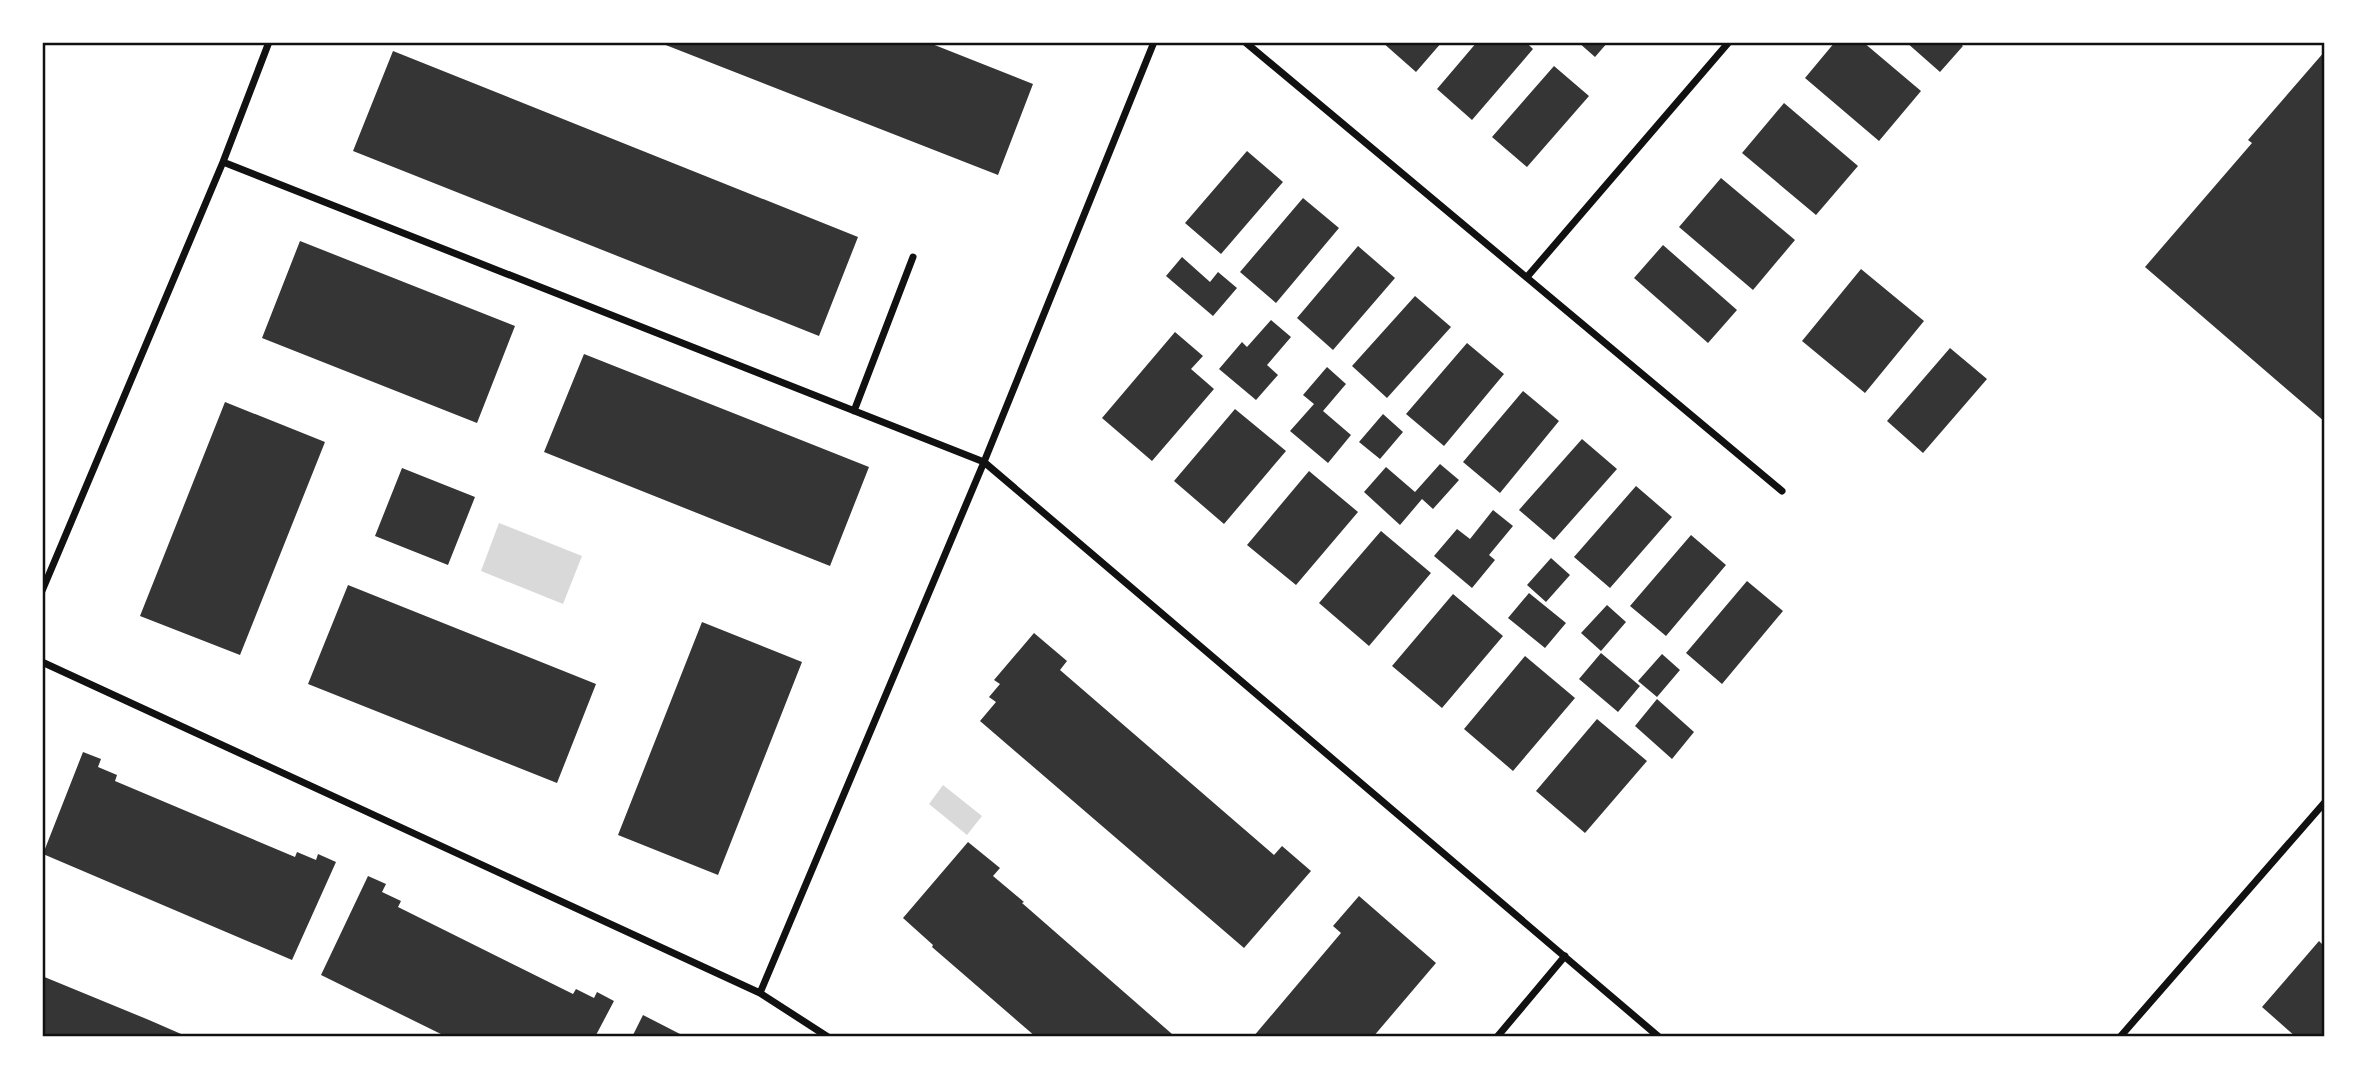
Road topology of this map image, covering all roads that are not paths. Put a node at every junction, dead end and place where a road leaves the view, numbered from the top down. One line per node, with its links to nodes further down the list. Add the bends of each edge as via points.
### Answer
1 (269, 42): 5 (street)
2 (1154, 42): 9 (street)
3 (1245, 42): 7 (street)
4 (1729, 42): 7 (street)
5 (223, 162): 8 (street); 11 (street)
6 (913, 257): 8 (street)
7 (1527, 277): 10 (street)
8 (854, 411): 9 (street)
9 (984, 463): 14 (street); 15 (street)
10 (1782, 491)
11 (42, 591)
12 (42, 662): 15 (street)
13 (2325, 802): 19 (street)
14 (1565, 956): 17 (street); 18 (street)
15 (760, 993): 16 (street)
16 (828, 1037)
17 (1496, 1037)
18 (1660, 1037)
19 (2120, 1037)

